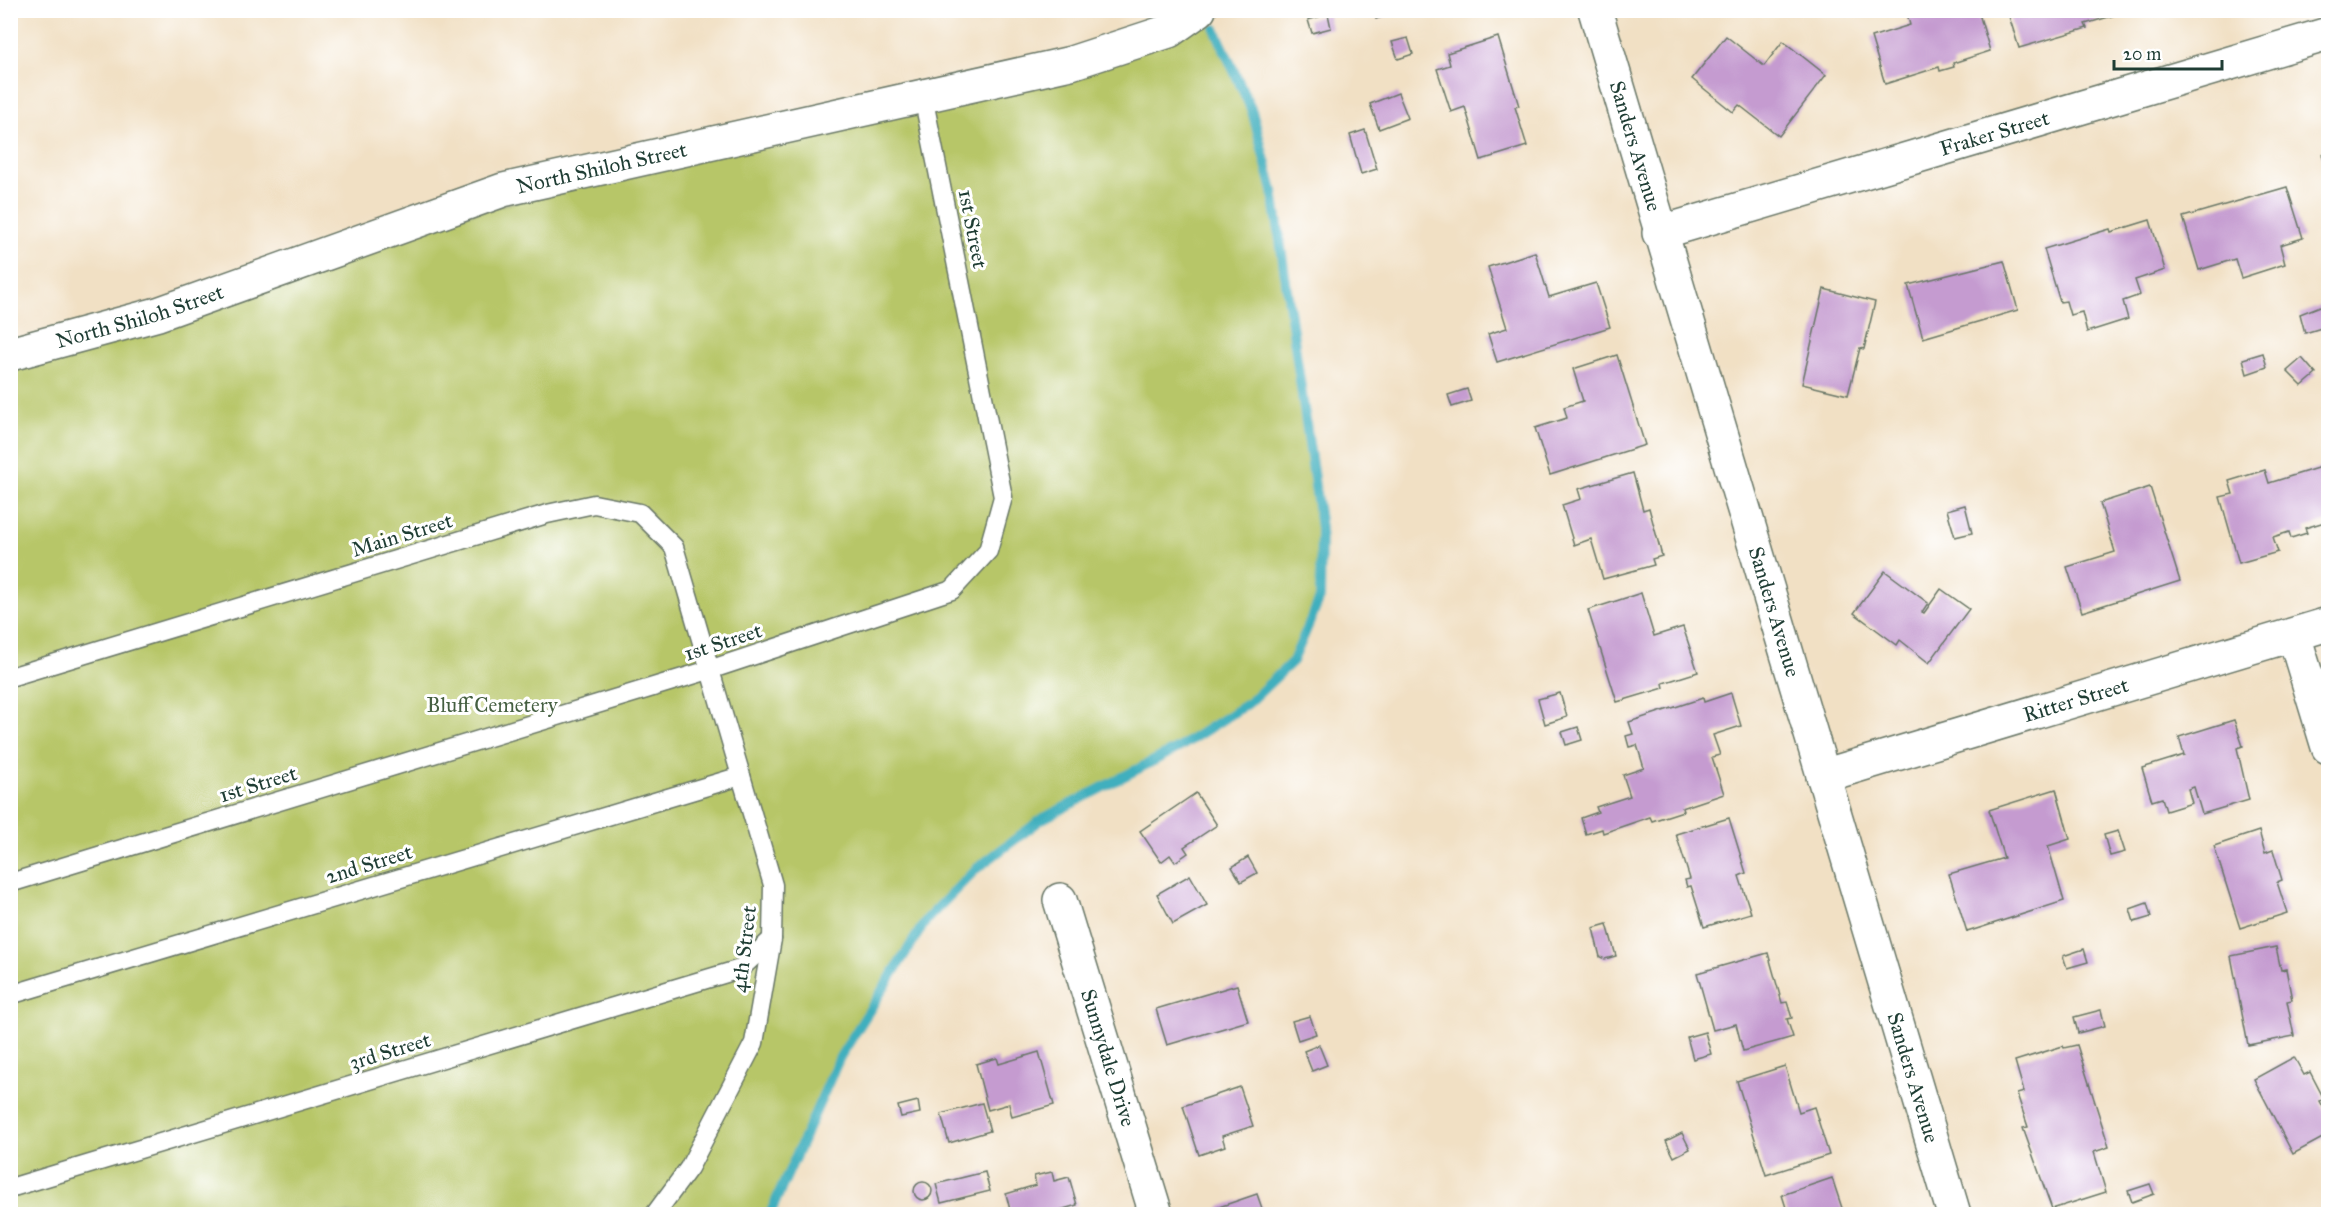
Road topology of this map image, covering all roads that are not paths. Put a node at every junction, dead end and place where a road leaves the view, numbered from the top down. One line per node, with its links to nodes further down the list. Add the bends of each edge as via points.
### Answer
1 (1199, 10): 4 (street, North Shiloh Street, via 1169,31 1071,63)
2 (1595, 10): 5 (street, Sanders Avenue)
3 (2328, 34): 5 (street, Fraker Street)
4 (923, 96): 6 (street, North Shiloh Street, via 503,190 158,314); 9 (lane, 1st Street, via 1003,498 988,551 952,590)
5 (1659, 233): 12 (street, Sanders Avenue)
6 (10, 354)
7 (2328, 624): 8 (street, Ritter Street)
8 (2294, 635): 11 (street); 12 (street, Ritter Street)
9 (709, 670): 10 (lane, Main Street, via 674,547 640,513 594,504 547,514); 13 (lane, 4th Street); 14 (lane, 1st Street)
10 (10, 677)
11 (2328, 747)
12 (1823, 776): 21 (street, Sanders Avenue)
13 (741, 777): 16 (lane, 4th Street, via 773,885); 17 (lane, 2nd Street)
14 (10, 883)
15 (1060, 900): 20 (street, Sunnydale Drive)
16 (772, 939): 18 (lane, 3rd Street, via 740,969); 19 (lane, 4th Street, via 754,1043 689,1168)
17 (10, 995)
18 (10, 1188)
19 (655, 1215)
20 (1156, 1215)
21 (1954, 1215)

